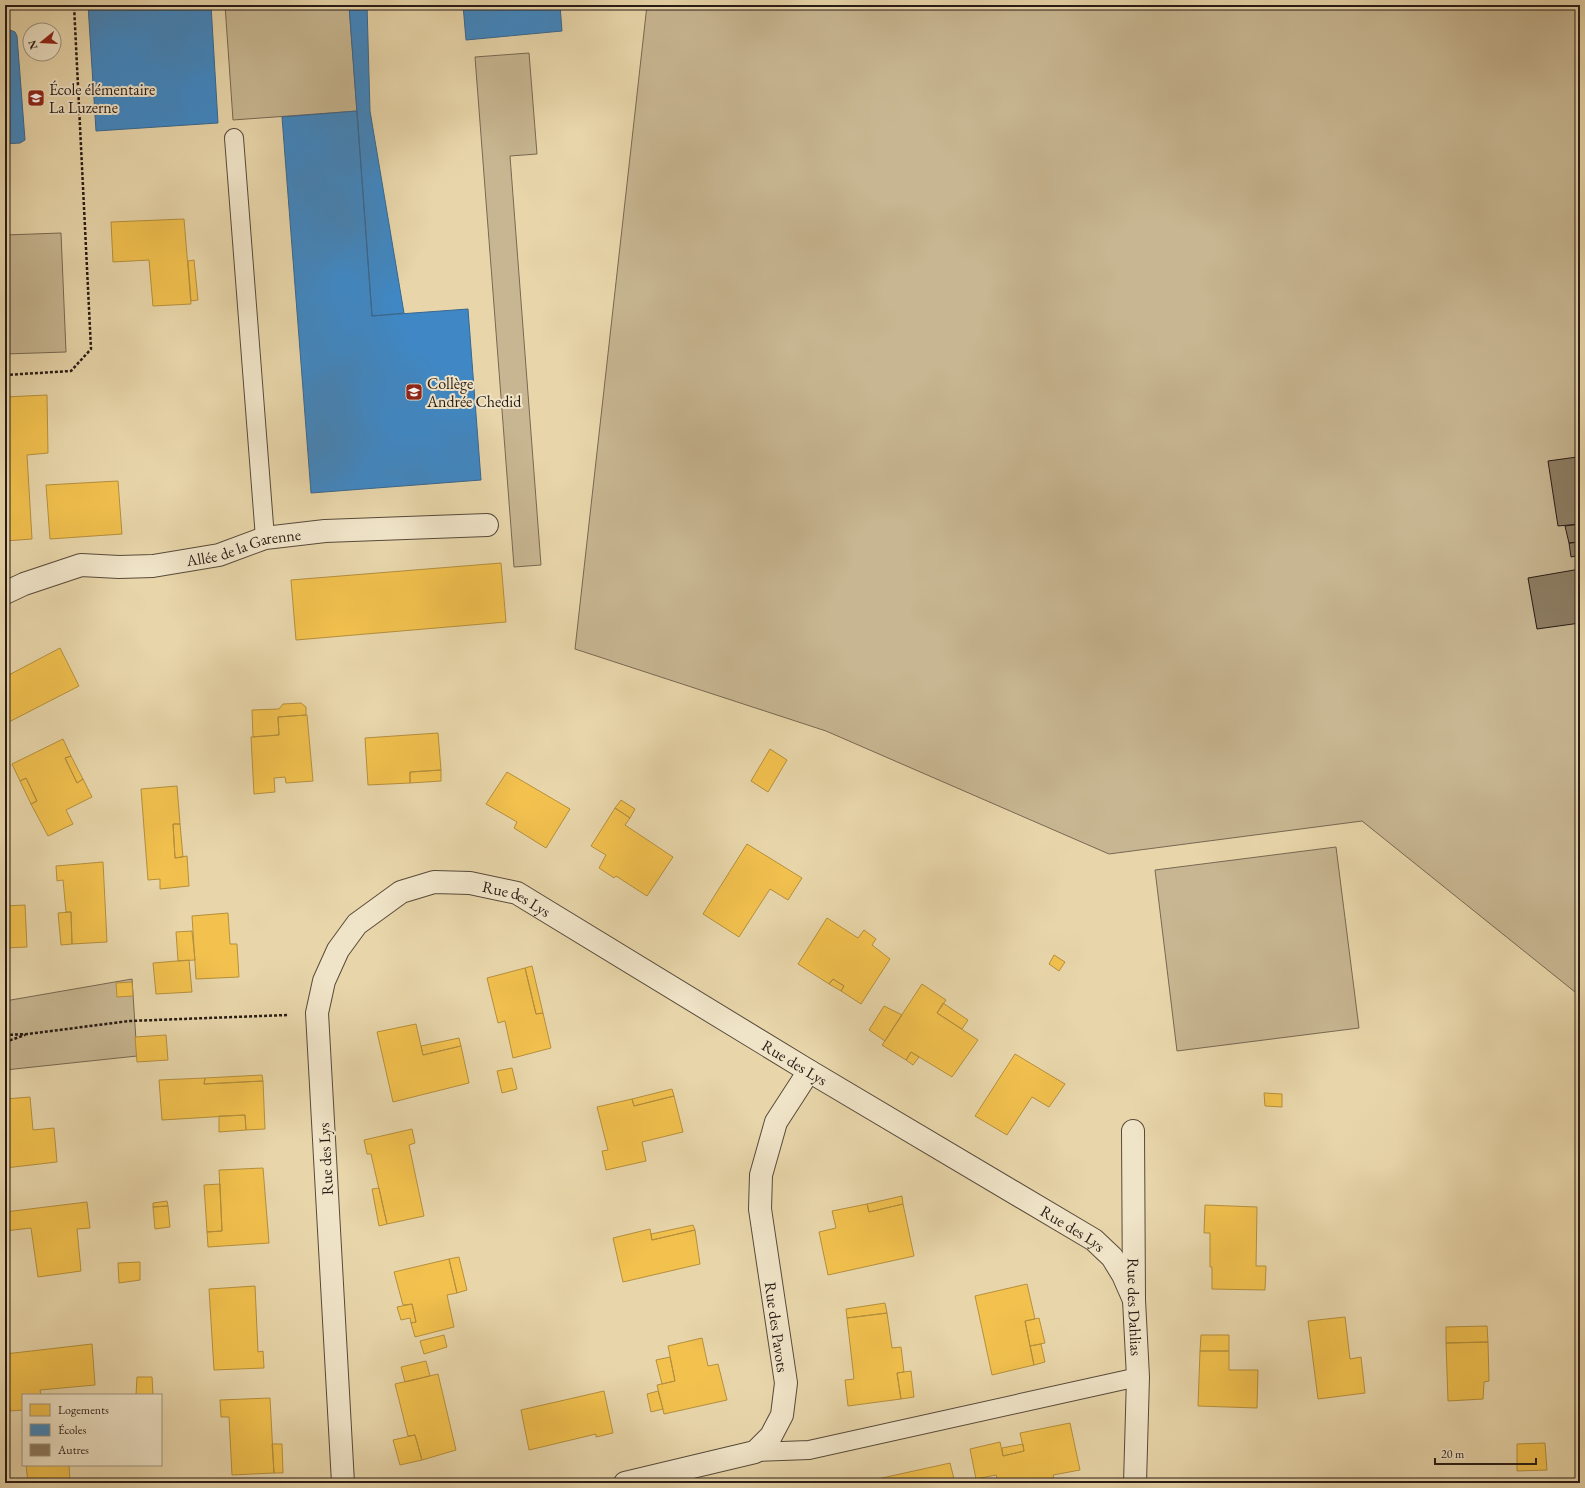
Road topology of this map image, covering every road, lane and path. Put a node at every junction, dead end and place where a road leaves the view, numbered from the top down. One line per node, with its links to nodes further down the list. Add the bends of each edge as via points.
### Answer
1 (74, 5): 3 (path, via 91,349 71,371)
2 (234, 138): 5 (lane)
3 (5, 375)
4 (486, 525): 5 (street, Allée de la Garenne, via 326,531)
5 (265, 538): 6 (street, Allée de la Garenne, via 219,555 152,566 119,568 81,564)
6 (5, 593)
7 (317, 1013): 8 (path, via 128,1022); 11 (street, Rue des Lys, via 324,981 338,950 357,924 401,892 434,882 470,883 517,893); 16 (street, Rue des Lys)
8 (28, 1034): 9 (path); 10 (path)
9 (5, 1035)
10 (5, 1042)
11 (809, 1071): 13 (street, Rue des Lys, via 1094,1240 1112,1257); 15 (street, Rue des Pavots, via 776,1122 761,1175 760,1209 786,1383 782,1415 771,1436)
12 (1133, 1131): 13 (street, Rue des Dahlias)
13 (1134, 1300): 14 (street, Rue des Dahlias)
14 (1138, 1377): 15 (lane, via 809,1450); 18 (street, Rue des Dahlias)
15 (755, 1452): 17 (street)
16 (343, 1483)
17 (625, 1483)
18 (1135, 1483)

